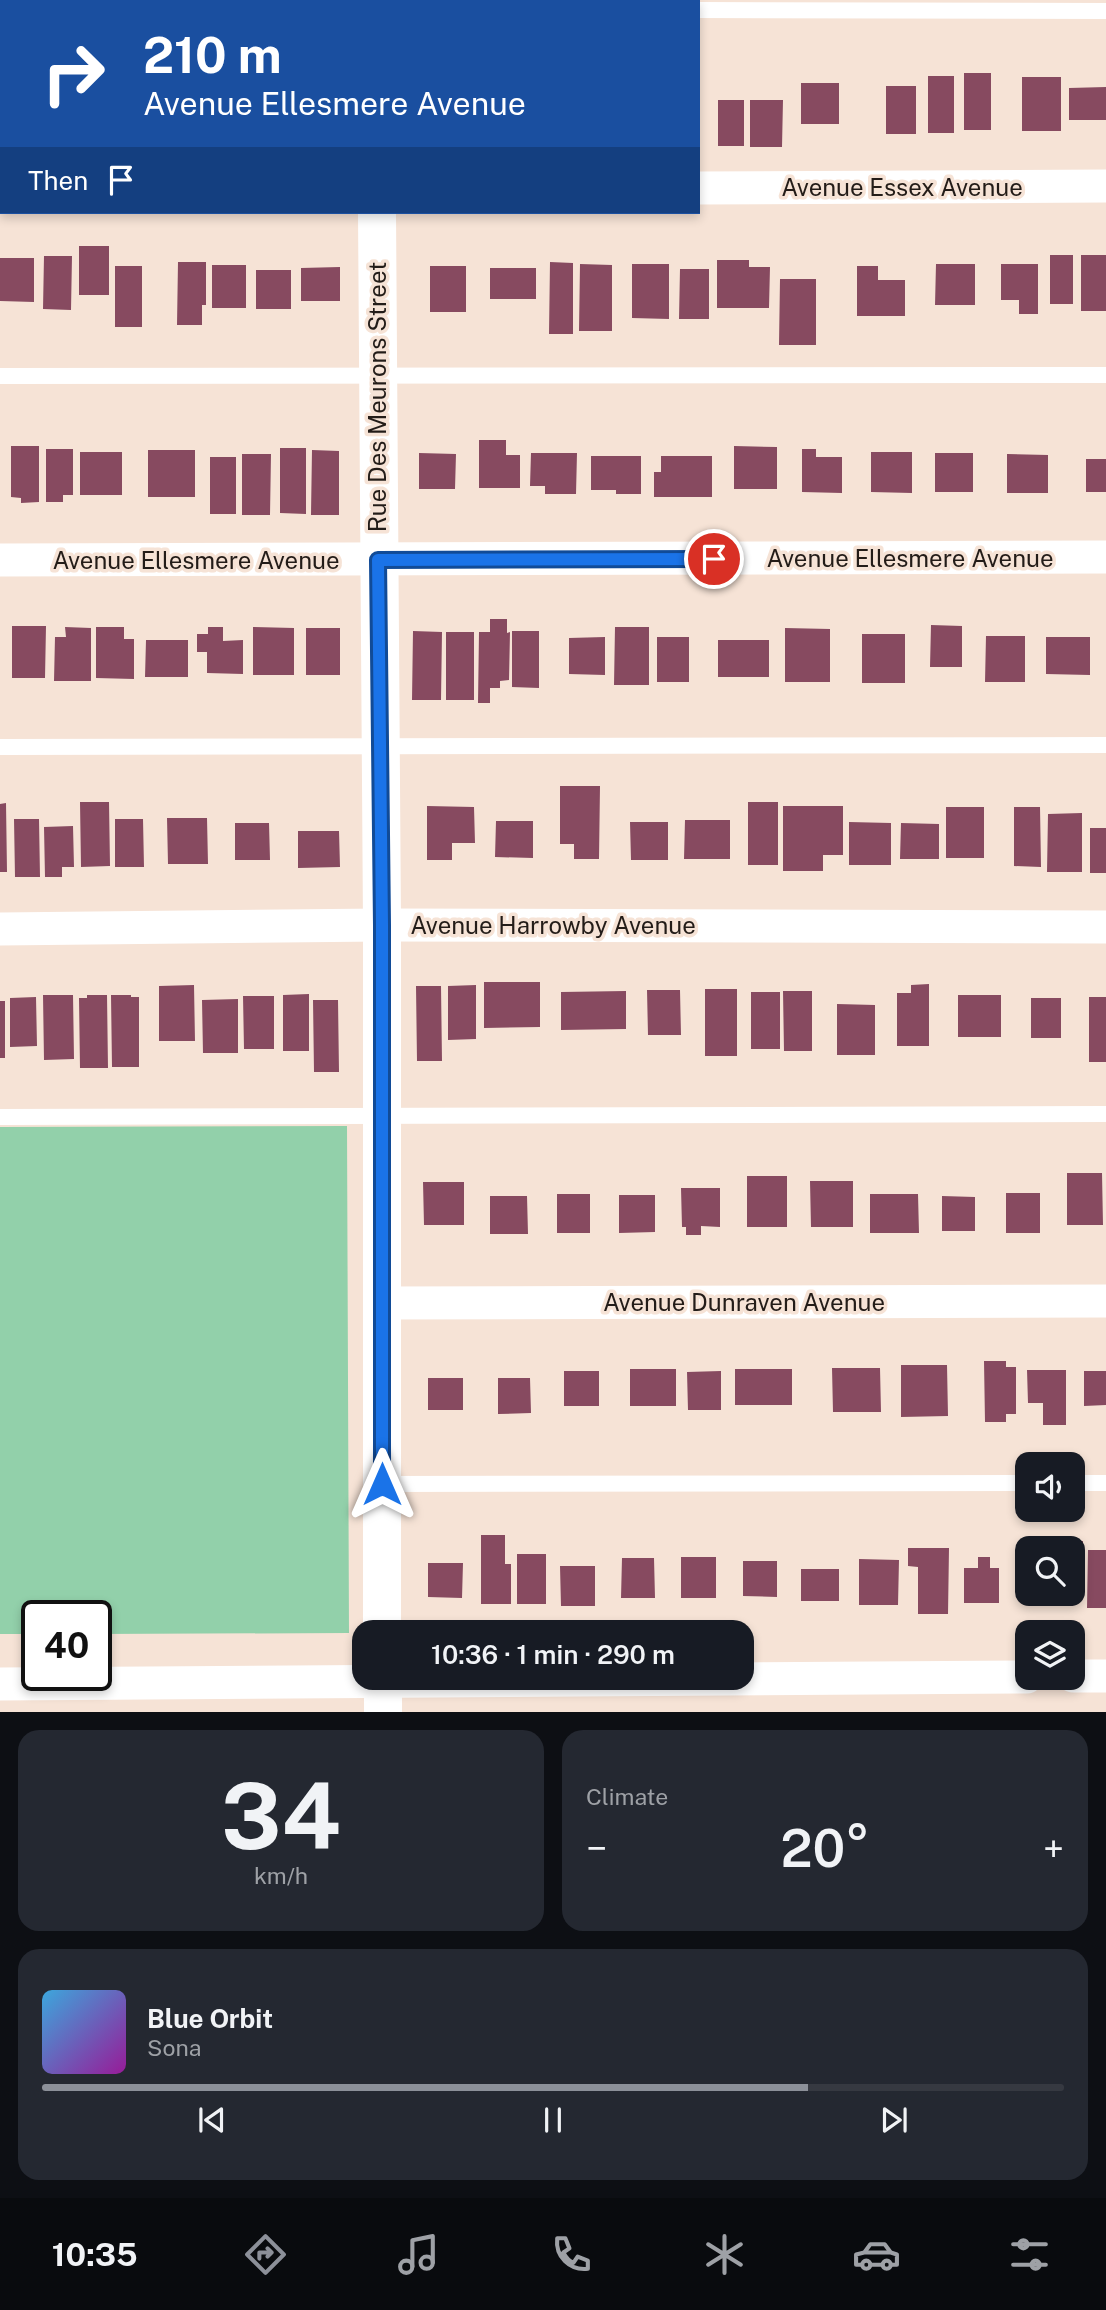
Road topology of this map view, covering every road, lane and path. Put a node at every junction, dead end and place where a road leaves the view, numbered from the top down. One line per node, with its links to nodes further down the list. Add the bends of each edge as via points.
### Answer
1 (700, 10): 2 (lane)
2 (1106, 11)
3 (1106, 186): 4 (street, Avenue Essex Avenue)
4 (700, 188)
5 (377, 214): 8 (street, Rue Des Meurons Street)
6 (1106, 375): 8 (lane)
7 (0, 376): 8 (lane)
8 (377, 377): 11 (street, Rue Des Meurons Street)
9 (1106, 557): 11 (street, Avenue Ellesmere Avenue)
10 (0, 560): 11 (street, Avenue Ellesmere Avenue)
11 (378, 560): 14 (street, Rue Des Meurons Street)
12 (1106, 745): 14 (lane)
13 (0, 747): 14 (lane)
14 (380, 747): 15 (street, Rue Des Meurons Street)
15 (382, 925): 16 (street, Avenue Harrowby Avenue); 17 (street, Avenue Harrowby Avenue); 19 (street, Rue Des Meurons Street)
16 (1106, 928)
17 (0, 929)
18 (1106, 1114): 19 (lane)
19 (382, 1115): 20 (lane); 22 (street, Rue Des Meurons Street)
20 (0, 1117)
21 (1106, 1301): 22 (street, Avenue Dunraven Avenue)
22 (381, 1303): 26 (street, Rue Des Meurons Street)
23 (1015, 1483): 26 (lane)
24 (1085, 1483): 25 (lane)
25 (1106, 1483)
26 (382, 1484): 27 (street, Rue Des Meurons Street)
27 (383, 1620)
28 (1085, 1676): 29 (street)
29 (1106, 1676)
30 (1015, 1677): 32 (street)
31 (0, 1684): 32 (street)
32 (383, 1691)

